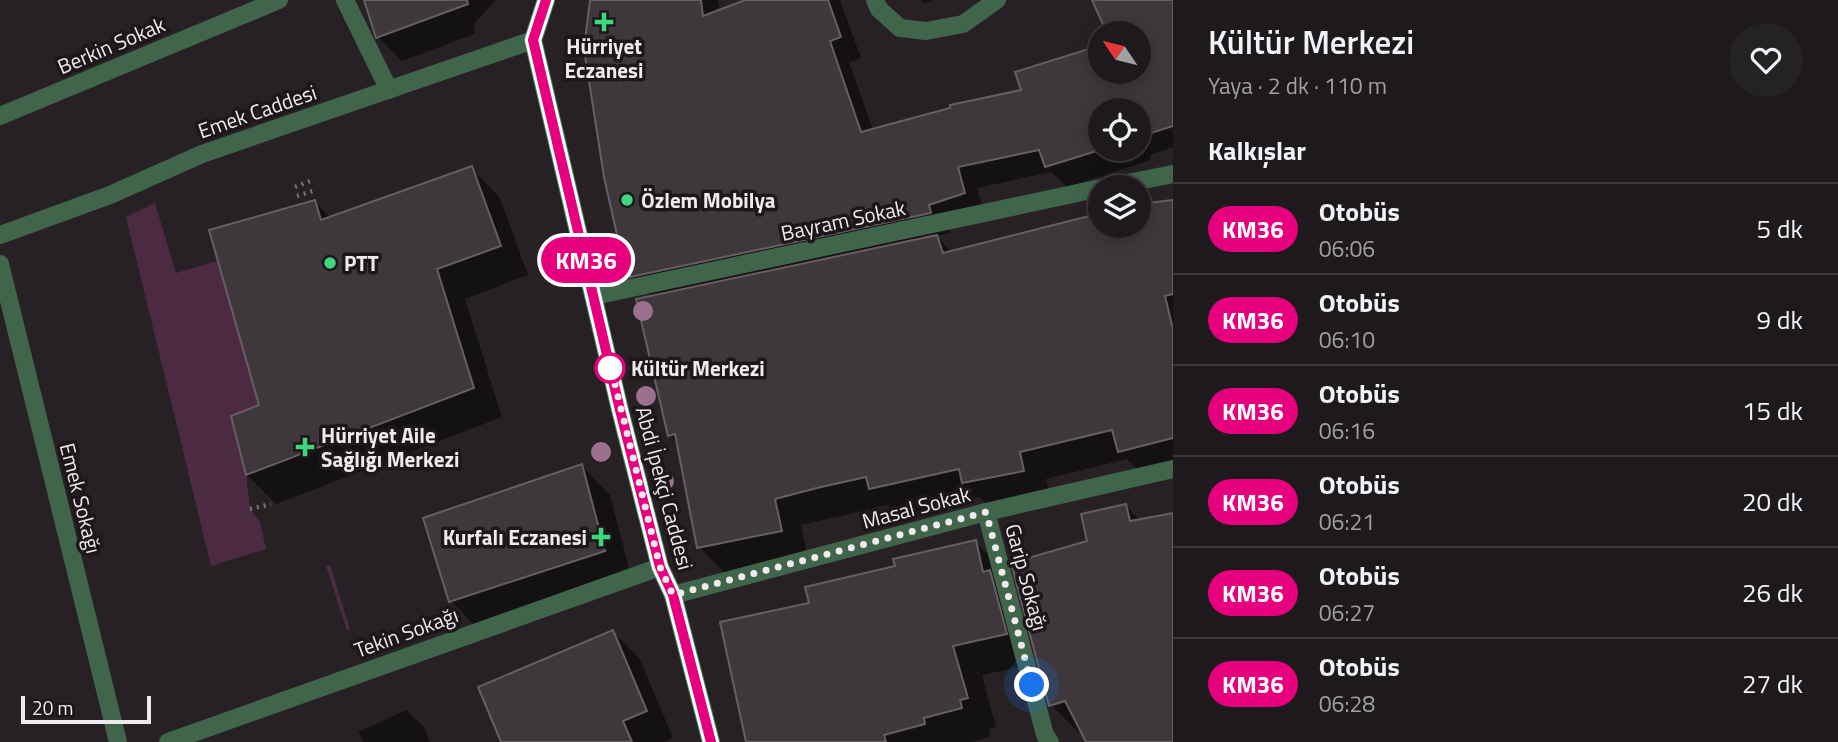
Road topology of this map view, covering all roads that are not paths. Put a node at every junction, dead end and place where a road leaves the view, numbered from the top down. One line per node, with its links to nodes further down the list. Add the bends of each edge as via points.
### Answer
1 (279, 0): 8 (street, Berkin Sokak)
2 (345, 0): 7 (street)
3 (547, 0): 6 (street)
4 (875, 0): 5 (street, via 900,28 926,31 963,24)
5 (997, 0)
6 (533, 40): 7 (street, Emek Caddesi); 14 (street, Abdi İpekçi Caddesi)
7 (390, 90): 12 (street, Emek Caddesi, via 202,154 110,195)
8 (0, 116)
9 (1173, 174): 10 (street)
10 (1151, 178)
11 (1088, 191): 14 (street, Bayram Sokak)
12 (0, 234)
13 (0, 264): 20 (street, Emek Sokağı)
14 (594, 296): 17 (street, Abdi İpekçi Caddesi)
15 (1173, 469): 16 (street, Masal Sokak)
16 (986, 512): 18 (street, Masal Sokak); 19 (street, Garip Sokağı)
17 (660, 567): 18 (street, Abdi İpekçi Caddesi); 21 (street, Tekin Sokağı)
18 (673, 595): 22 (street, Abdi İpekçi Caddesi)
19 (1048, 738): 23 (street, Garip Sokağı)
20 (118, 742)
21 (168, 742)
22 (711, 742)
23 (1029, 742)

